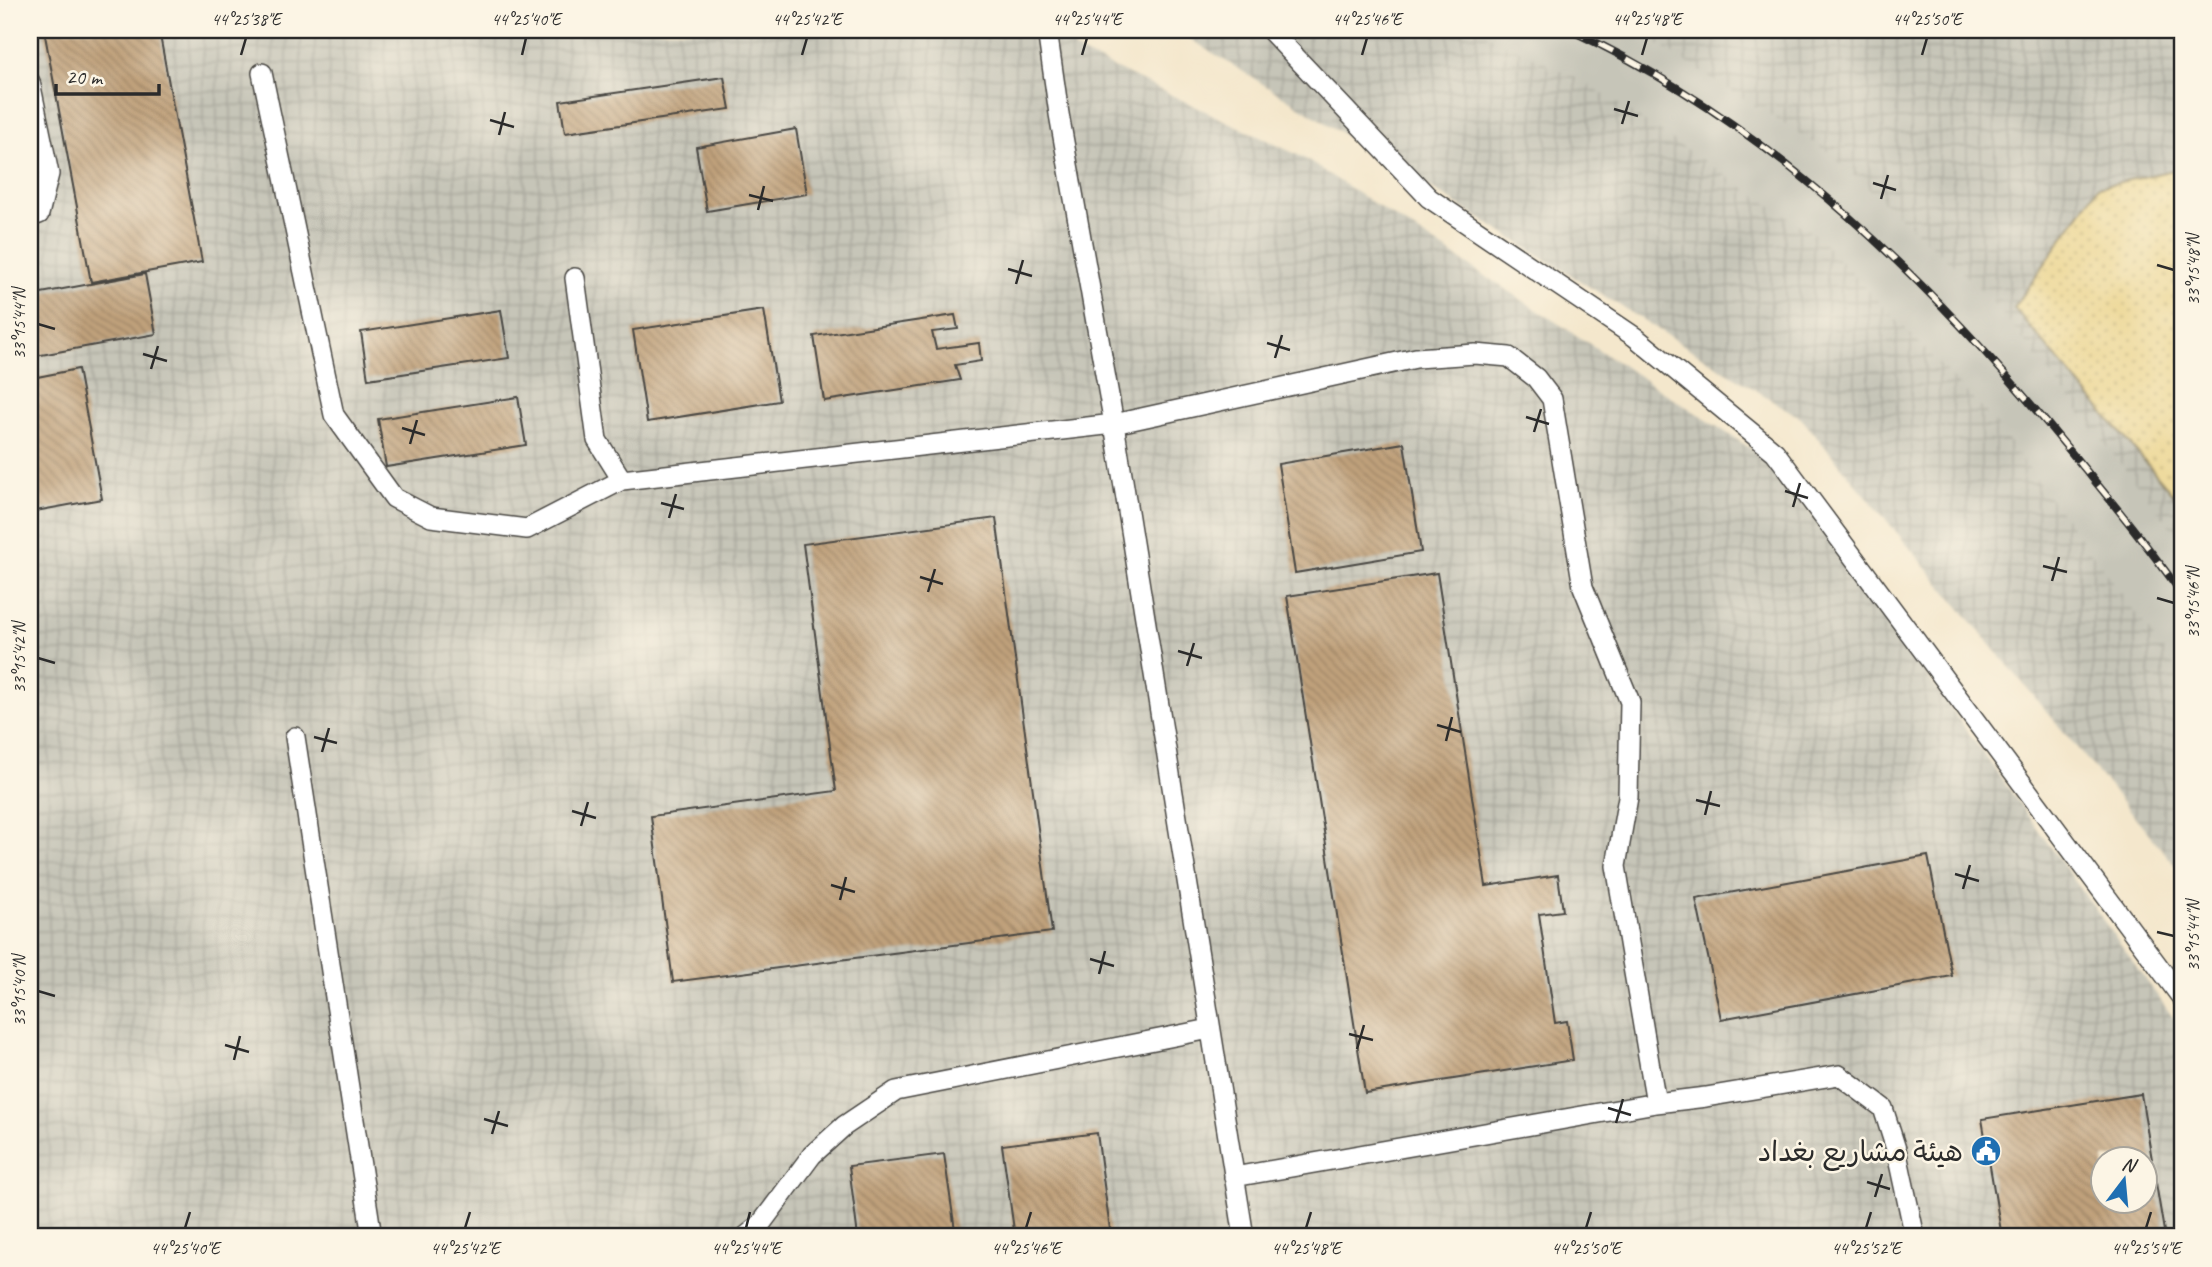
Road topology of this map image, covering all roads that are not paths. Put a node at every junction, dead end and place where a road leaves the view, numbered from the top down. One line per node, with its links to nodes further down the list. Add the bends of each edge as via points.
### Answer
1 (1047, 30): 7 (lane)
2 (1270, 30): 10 (lane, via 1429,198 1634,337 1775,452)
3 (262, 73): 8 (lane, via 334,415 394,498 431,517 527,529)
4 (30, 82): 5 (lane, via 49,174 38,214)
5 (30, 217)
6 (575, 278): 8 (lane, via 597,440)
7 (1114, 424): 8 (lane); 11 (lane); 12 (lane, via 1416,358 1509,357 1536,378 1552,399 1583,587 1630,702 1628,797 1616,866)
8 (622, 480)
9 (295, 737): 15 (lane)
10 (2182, 998)
11 (1210, 1029): 13 (lane); 14 (lane, via 896,1091 812,1155)
12 (1656, 1103): 13 (lane); 18 (lane, via 1839,1075 1884,1108)
13 (1234, 1177): 17 (lane)
14 (761, 1231): 16 (lane)
15 (372, 1237)
16 (745, 1237)
17 (1244, 1237)
18 (1915, 1237)

